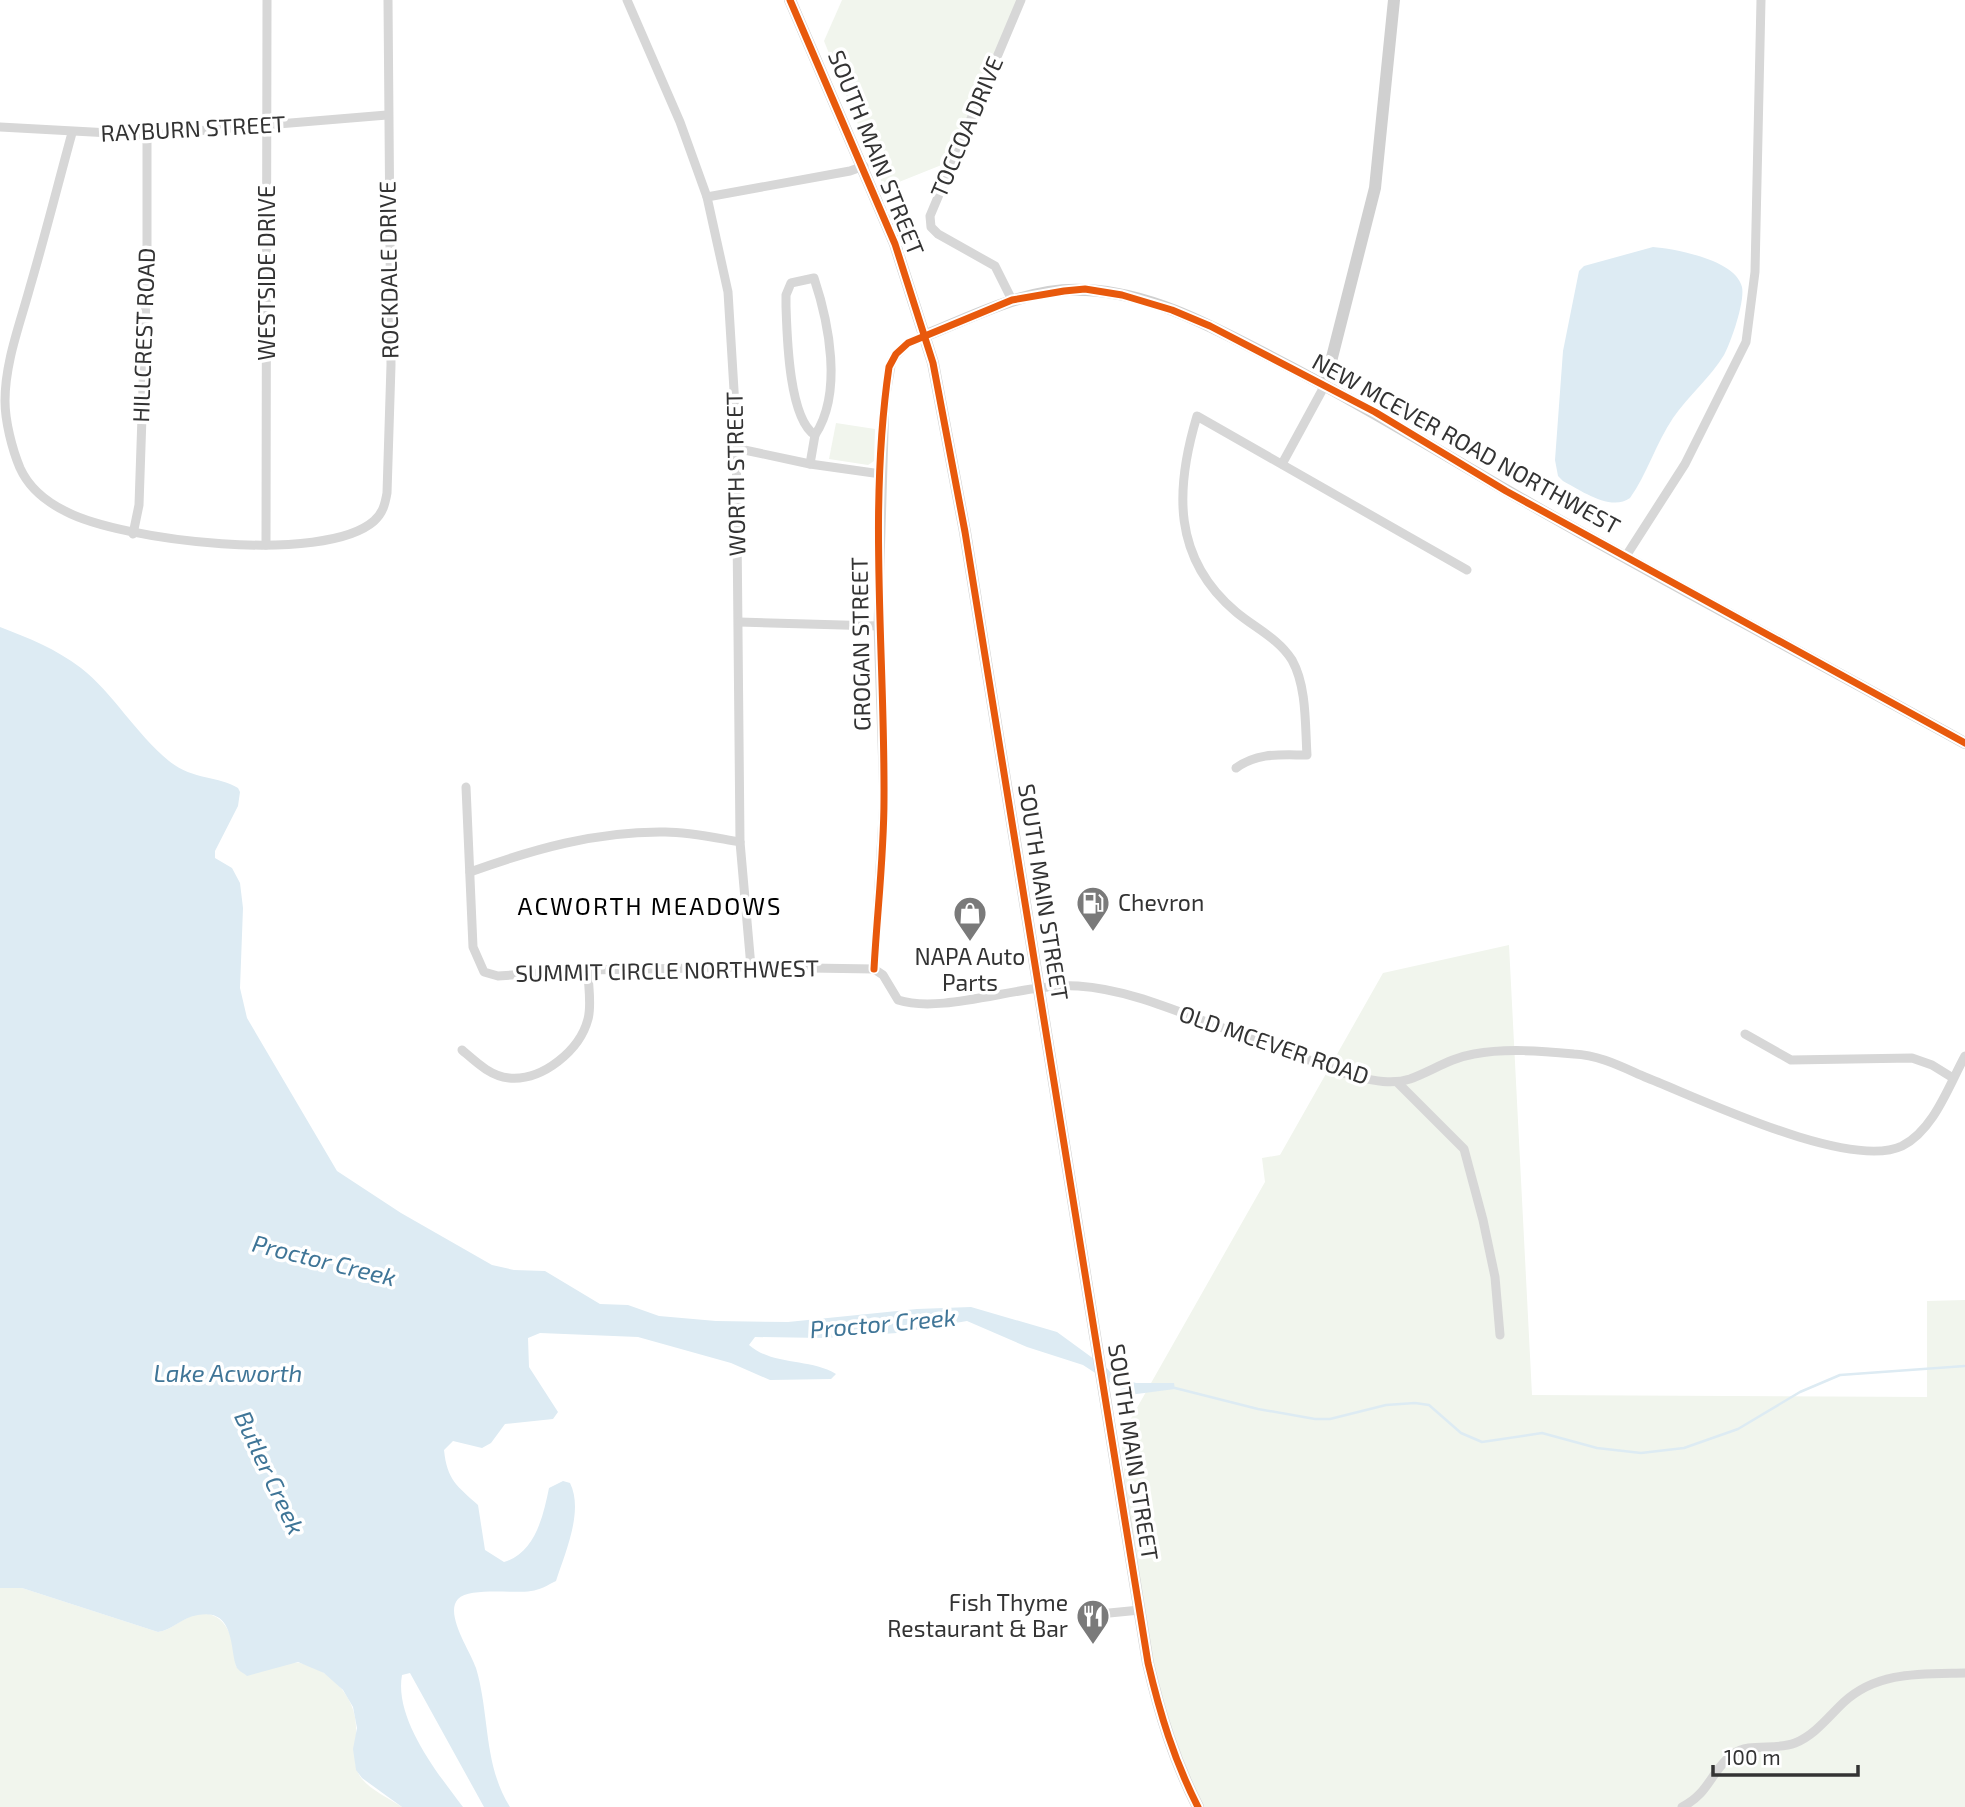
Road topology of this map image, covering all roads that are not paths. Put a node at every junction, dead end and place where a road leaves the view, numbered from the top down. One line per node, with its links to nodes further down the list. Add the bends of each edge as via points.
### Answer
1 (267, 0): 9 (street, WESTSIDE DRIVE)
2 (388, 0): 8 (street, ROCKDALE DRIVE)
3 (627, 0): 14 (street, WORTH STREET)
4 (790, 0): 13 (main road, SOUTH MAIN STREET)
5 (1021, 0): 15 (street, TOCCOA DRIVE, via 930,216 931,227 938,234 995,266)
6 (1394, 0): 17 (main road, via 1375,188)
7 (1761, 0): 25 (street, via 1755,272 1746,342 1685,464)
8 (387, 115): 9 (street, RAYBURN STREET); 24 (street, ROCKDALE DRIVE, via 389,468 385,508 374,521 346,536)
9 (268, 126): 12 (street, RAYBURN STREET); 24 (street, WESTSIDE DRIVE)
10 (0, 127): 11 (street, RAYBURN STREET)
11 (72, 134): 12 (street, RAYBURN STREET); 23 (street, via 16,335 6,416 19,467 30,487 65,512)
12 (147, 135): 23 (street, HILLCREST ROAD, via 139,505)
13 (864, 166): 14 (street); 16 (main road, SOUTH MAIN STREET)
14 (707, 197): 19 (street, WORTH STREET, via 728,292)
15 (1012, 300): 16 (main road, NEW MCEVER ROAD NORTHWEST); 17 (main road, NEW MCEVER ROAD NORTHWEST, via 1074,290 1122,295 1210,326)
16 (924, 336): 22 (street, GROGAN STREET, via 902,348 889,367); 37 (main road, SOUTH MAIN STREET, via 954,466)
17 (1325, 385): 21 (street); 25 (main road, NEW MCEVER ROAD NORTHWEST)
18 (815, 435): 18 (street, via 827,411 830,354 825,311 814,278 791,283 786,306 798,412 805,428); 20 (street)
19 (735, 448): 20 (street); 27 (street, WORTH STREET)
20 (810, 464): 22 (street)
21 (1282, 464): 26 (street); 30 (street, via 1197,416 1181,483 1182,515 1191,547 1222,598 1286,651 1303,698 1307,755 1262,755)
22 (881, 474): 28 (street, GROGAN STREET)
23 (133, 534): 24 (street)
24 (266, 545)
25 (1626, 556): 29 (main road, NEW MCEVER ROAD NORTHWEST)
26 (1467, 570)
27 (739, 622): 28 (street); 32 (street, WORTH STREET)
28 (878, 626): 35 (street, GROGAN STREET, via 884,800)
29 (1965, 743)
30 (1236, 768)
31 (466, 787): 33 (street, SUMMIT CIRCLE NORTHWEST)
32 (740, 842): 33 (street, via 667,832 599,835 536,849); 34 (street, WORTH STREET)
33 (470, 872): 36 (street, SUMMIT CIRCLE NORTHWEST, via 473,947 484,972 498,976)
34 (751, 967): 35 (street, SUMMIT CIRCLE NORTHWEST); 36 (street, SUMMIT CIRCLE NORTHWEST)
35 (874, 969): 37 (street, OLD MCEVER ROAD, via 896,997 911,1004)
36 (588, 970): 39 (street, via 589,1017 580,1039 560,1060 538,1072 511,1078 489,1072)
37 (1038, 988): 42 (street, OLD MCEVER ROAD, via 1080,986 1112,991 1352,1076); 44 (main road, SOUTH MAIN STREET)
38 (1745, 1034): 41 (street, via 1791,1060 1912,1058)
39 (462, 1050)
40 (1965, 1056): 41 (street, OLD MCEVER ROAD)
41 (1953, 1078): 42 (street, OLD MCEVER ROAD, via 1929,1122 1913,1139 1901,1146 1869,1151 1776,1129 1596,1057 1577,1054 1476,1054)
42 (1397, 1082): 43 (street, via 1464,1149 1488,1243)
43 (1500, 1335)
44 (1140, 1610): 45 (street); 47 (main road, SOUTH MAIN STREET, via 1159,1710)
45 (1099, 1614)
46 (1965, 1673): 48 (street, via 1908,1674 1871,1684 1796,1743 1740,1750 1730,1756 1701,1796)
47 (1198, 1807)
48 (1682, 1807)

